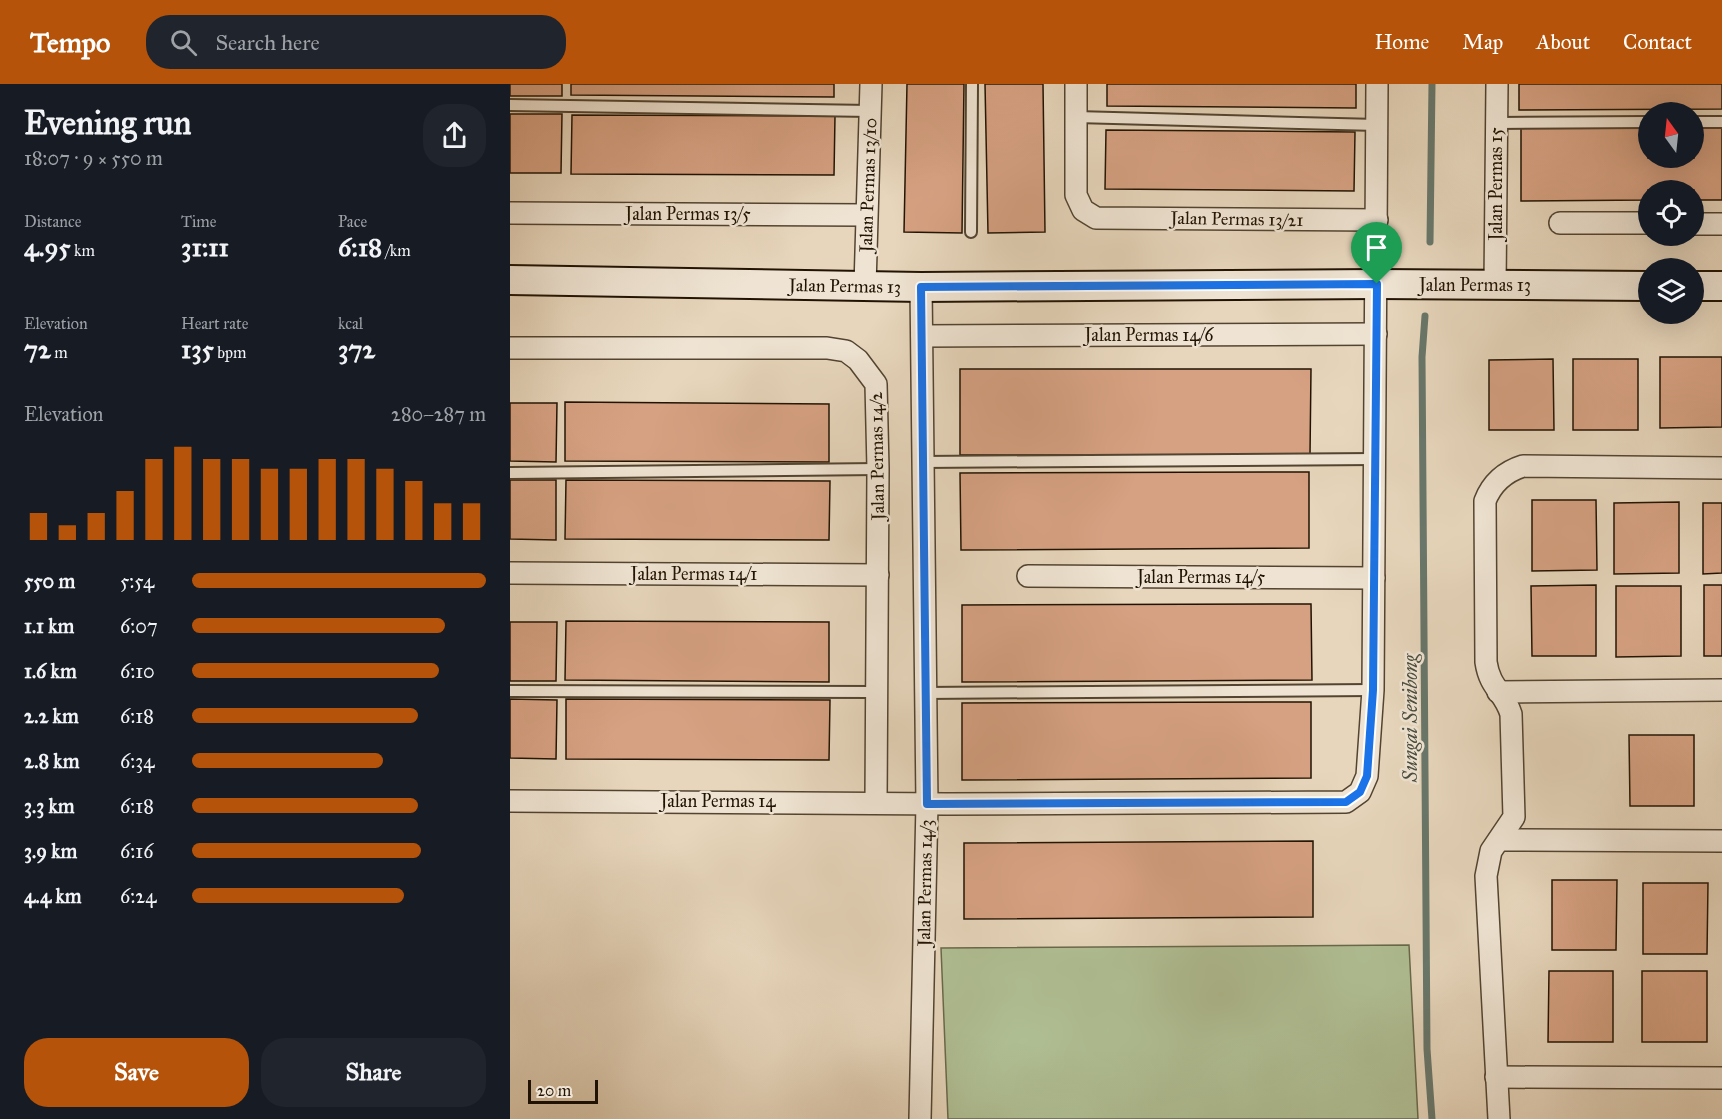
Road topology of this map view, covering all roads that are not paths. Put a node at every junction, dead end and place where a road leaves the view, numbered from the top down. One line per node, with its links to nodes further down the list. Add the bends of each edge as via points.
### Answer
1 (871, 84): 7 (street, Jalan Permas 13/10)
2 (972, 84): 21 (lane)
3 (1076, 84): 8 (street)
4 (1377, 84): 13 (street, Jalan Permas 14)
5 (1497, 84): 12 (street, Jalan Permas 15)
6 (510, 105): 7 (lane)
7 (870, 111): 15 (street, Jalan Permas 13/10)
8 (1076, 117): 13 (lane); 16 (street, Jalan Permas 13/21, via 1077,195 1083,210 1096,218)
9 (1638, 122): 12 (lane)
10 (1704, 122): 11 (lane)
11 (1722, 122)
12 (1496, 123): 24 (street, Jalan Permas 15)
13 (1377, 125): 16 (street, Jalan Permas 14)
14 (510, 213): 15 (street, Jalan Permas 13/5)
15 (866, 215): 26 (street, Jalan Permas 13/10)
16 (1377, 220): 23 (street, Jalan Permas 14)
17 (1560, 222): 18 (street)
18 (1638, 224)
19 (1704, 224): 20 (street)
20 (1722, 224)
21 (971, 232)
22 (510, 280): 26 (main road, Jalan Permas 13)
23 (1377, 284): 24 (main road, Jalan Permas 13); 29 (main road, Jalan Permas 13); 30 (street, Jalan Permas 14)
24 (1495, 285): 25 (main road, Jalan Permas 13)
25 (1638, 285)
26 (865, 286): 29 (main road, Jalan Permas 13)
27 (1704, 286): 28 (main road)
28 (1722, 286)
29 (921, 287): 31 (street, Jalan Permas 14/3)
30 (1376, 334): 31 (street, Jalan Permas 14/6); 33 (street, Jalan Permas 14)
31 (921, 336): 34 (street, Jalan Permas 14/3)
32 (510, 348): 36 (street, Jalan Permas 14/2, via 846,351 869,371 876,384)
33 (1375, 459): 34 (lane); 41 (street, Jalan Permas 14)
34 (922, 462): 47 (street, Jalan Permas 14/3)
35 (1722, 468): 46 (street, via 1522,466 1495,482 1484,507 1484,555 1486,662)
36 (878, 469): 37 (lane); 39 (street, Jalan Permas 14/2)
37 (510, 473)
38 (510, 573): 39 (street, Jalan Permas 14/1)
39 (878, 575): 45 (street, Jalan Permas 14/2)
40 (1028, 576): 41 (street, Jalan Permas 14/5)
41 (1374, 578): 42 (street, Jalan Permas 14)
42 (1373, 690): 47 (lane); 50 (street, Jalan Permas 14, via 1367,776 1360,792 1346,802)
43 (1722, 690): 46 (street)
44 (510, 691): 45 (lane)
45 (876, 692): 49 (street, Jalan Permas 14/2)
46 (1497, 692): 51 (street, via 1506,700 1511,714 1514,817)
47 (924, 693): 50 (street, Jalan Permas 14/3)
48 (510, 801): 49 (street, Jalan Permas 14)
49 (876, 802): 50 (street, Jalan Permas 14)
50 (927, 804): 55 (street, Jalan Permas 14/3)
51 (1498, 840): 52 (street); 53 (street, via 1485,876)
52 (1722, 841)
53 (1496, 1077): 54 (street); 56 (street)
54 (1722, 1078)
55 (920, 1119)
56 (1499, 1119)

